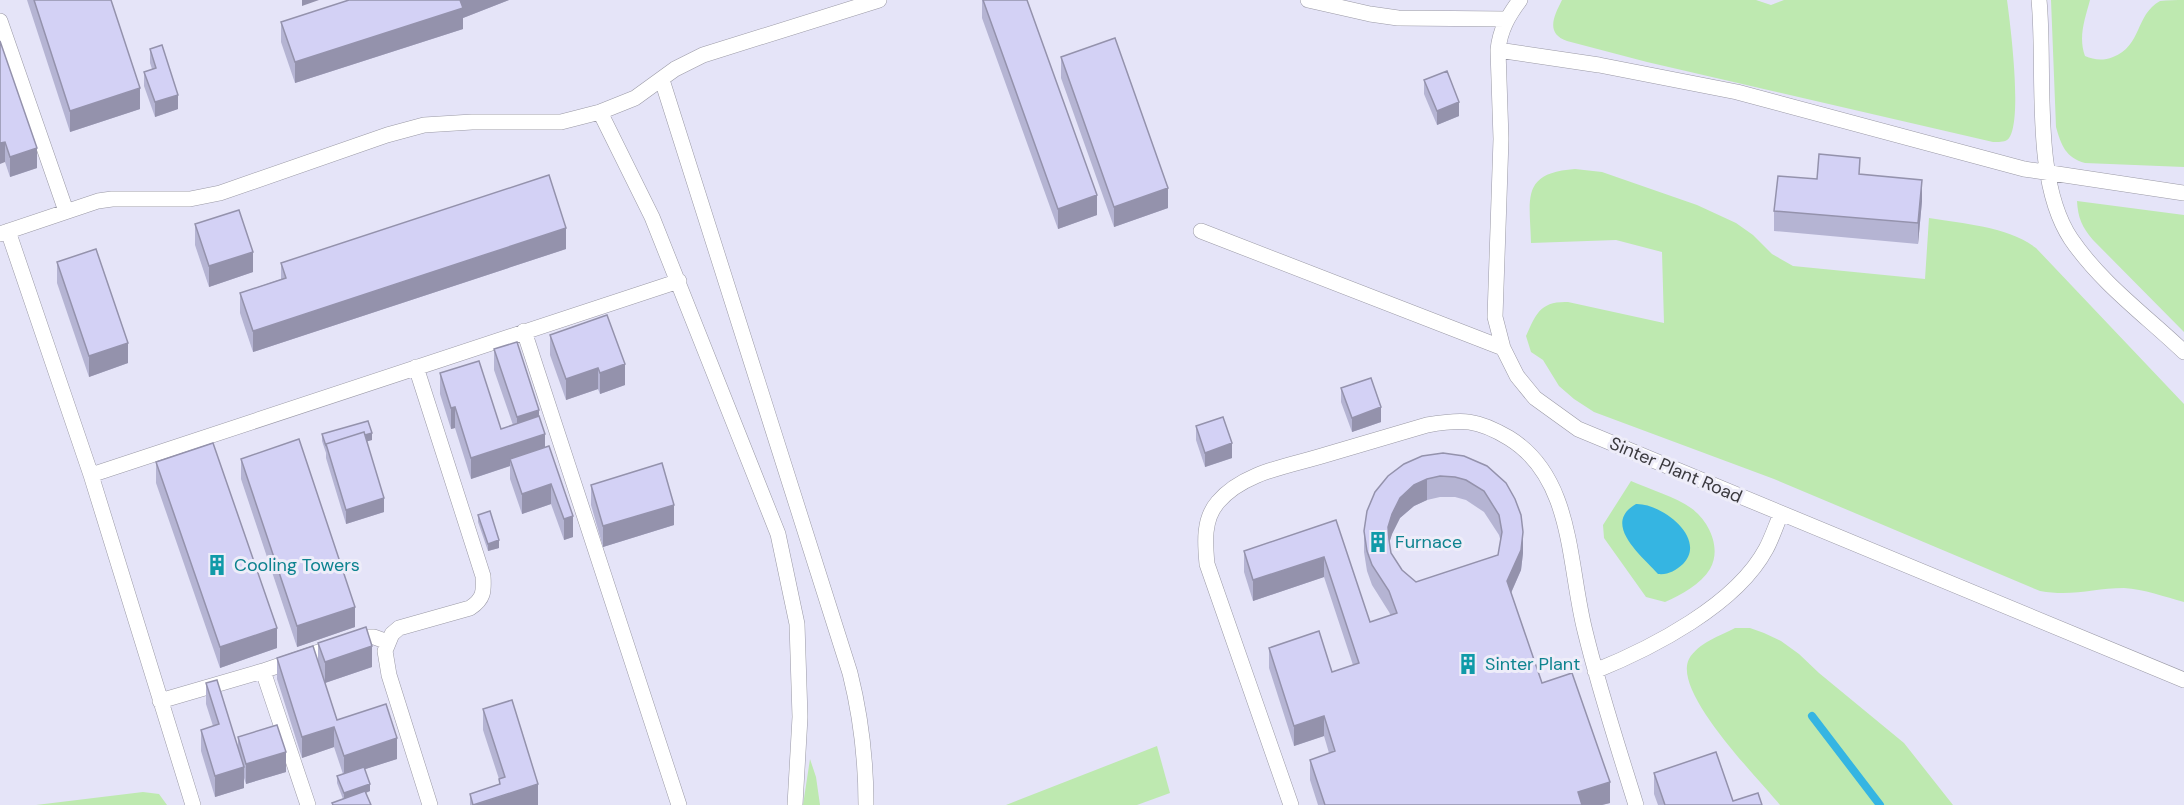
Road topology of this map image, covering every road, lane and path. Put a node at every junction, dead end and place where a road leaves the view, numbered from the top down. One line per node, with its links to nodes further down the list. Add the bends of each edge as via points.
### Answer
1 (879, 0): 8 (lane, via 703,55)
2 (1308, 0): 5 (lane, via 1398,18)
3 (1520, 0): 5 (lane)
4 (2039, 0): 10 (lane)
5 (1506, 19): 7 (lane, Sinter Plant Road)
6 (0, 21): 12 (lane)
7 (1498, 50): 10 (lane, via 1737,92); 17 (lane, Sinter Plant Road, via 1501,139 1495,316)
8 (662, 80): 9 (lane, via 635,98); 32 (lane, via 850,673 866,760)
9 (600, 112): 12 (lane, via 561,122 424,125 219,193 190,199 112,199); 15 (lane)
10 (2048, 174): 11 (lane); 18 (lane, via 2056,209 2090,264)
11 (2184, 193)
12 (66, 211): 14 (lane)
13 (1201, 231): 17 (lane)
14 (4, 232): 20 (lane)
15 (679, 281): 16 (lane); 31 (lane, via 778,534 798,645 800,717)
16 (524, 331): 19 (lane); 30 (lane)
17 (1503, 348): 21 (lane, Sinter Plant Road, via 1517,376 1535,398 1578,429)
18 (2184, 352)
19 (416, 367): 20 (lane); 22 (lane, via 483,576 484,593 470,608 399,628)
20 (91, 475): 26 (lane)
21 (1781, 514): 24 (lane, via 1766,549 1749,574 1725,596 1662,640); 25 (lane, Sinter Plant Road)
22 (388, 642): 23 (lane, via 362,637); 29 (lane, via 385,651 389,675)
23 (263, 671): 26 (lane); 28 (lane)
24 (1595, 671): 33 (lane, via 1581,618 1568,534 1553,488 1526,452 1489,426 1451,421 1427,425 1263,474 1236,486 1217,503 1209,516 1205,537 1207,564); 34 (lane)
25 (2184, 680)
26 (160, 701): 27 (lane)
27 (193, 805)
28 (308, 805)
29 (430, 805)
30 (679, 805)
31 (795, 805)
32 (866, 805)
33 (1291, 805)
34 (1636, 805)

